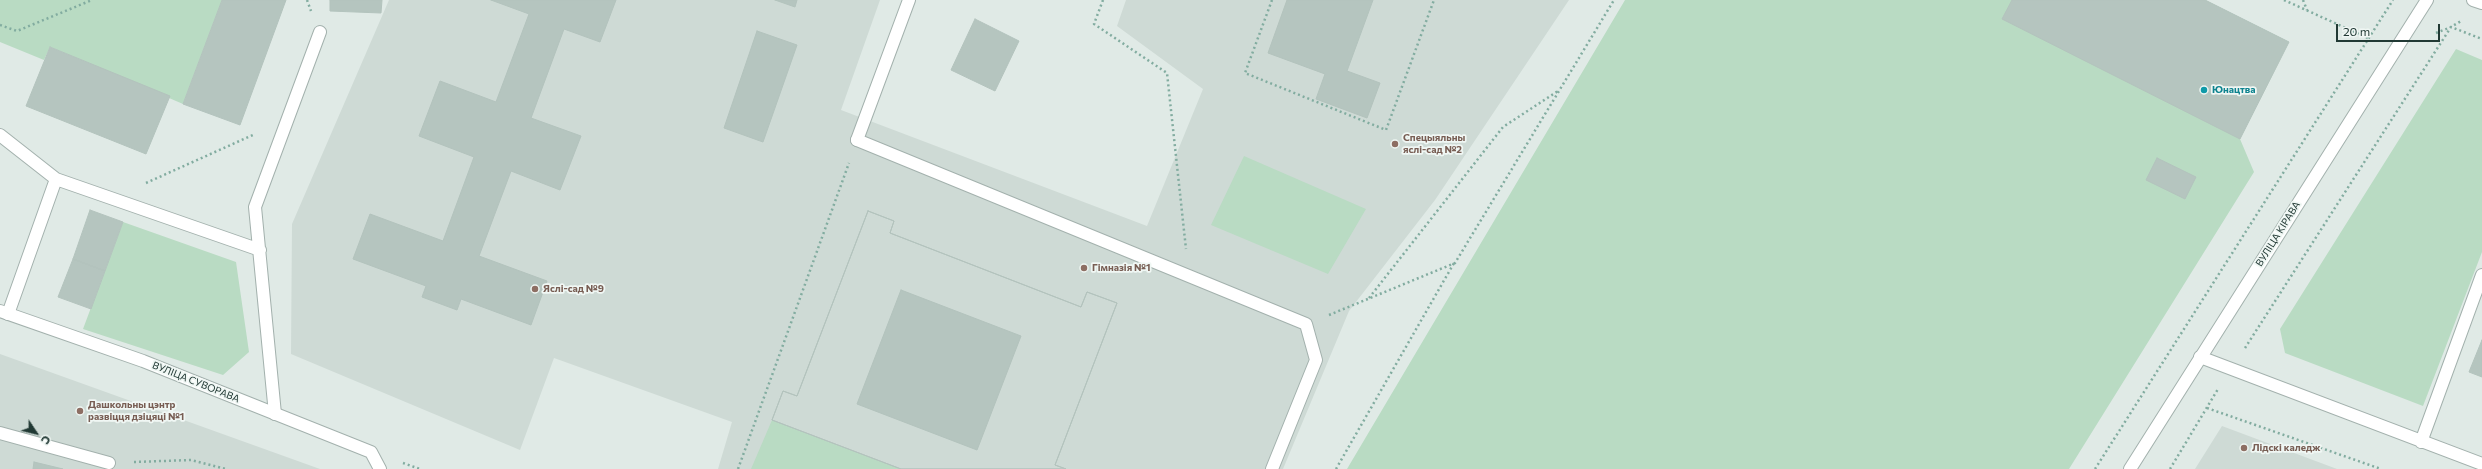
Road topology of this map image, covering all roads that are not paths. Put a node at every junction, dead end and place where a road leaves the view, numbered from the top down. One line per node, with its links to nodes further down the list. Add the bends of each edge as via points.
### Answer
1 (909, 0): 18 (street, via 857,140 1306,324 1316,360)
2 (2427, 0): 11 (street, ВУЛІЦА КІРАВА)
3 (2473, 0): 4 (street)
4 (2482, 3)
5 (320, 32): 8 (street, via 255,207)
6 (0, 135): 7 (street)
7 (56, 179): 8 (street); 10 (street)
8 (260, 250): 12 (street)
9 (2482, 275): 14 (street)
10 (4, 313): 12 (street, ВУЛІЦА СУВОРАВА, via 143,361)
11 (2200, 357): 14 (street); 19 (street, ВУЛІЦА КІРАВА)
12 (275, 414): 17 (street, ВУЛІЦА СУВОРАВА, via 371,452)
13 (0, 433): 15 (street)
14 (2421, 442): 16 (street)
15 (109, 463)
16 (2482, 464)
17 (380, 469)
18 (1272, 469)
19 (2130, 469)

